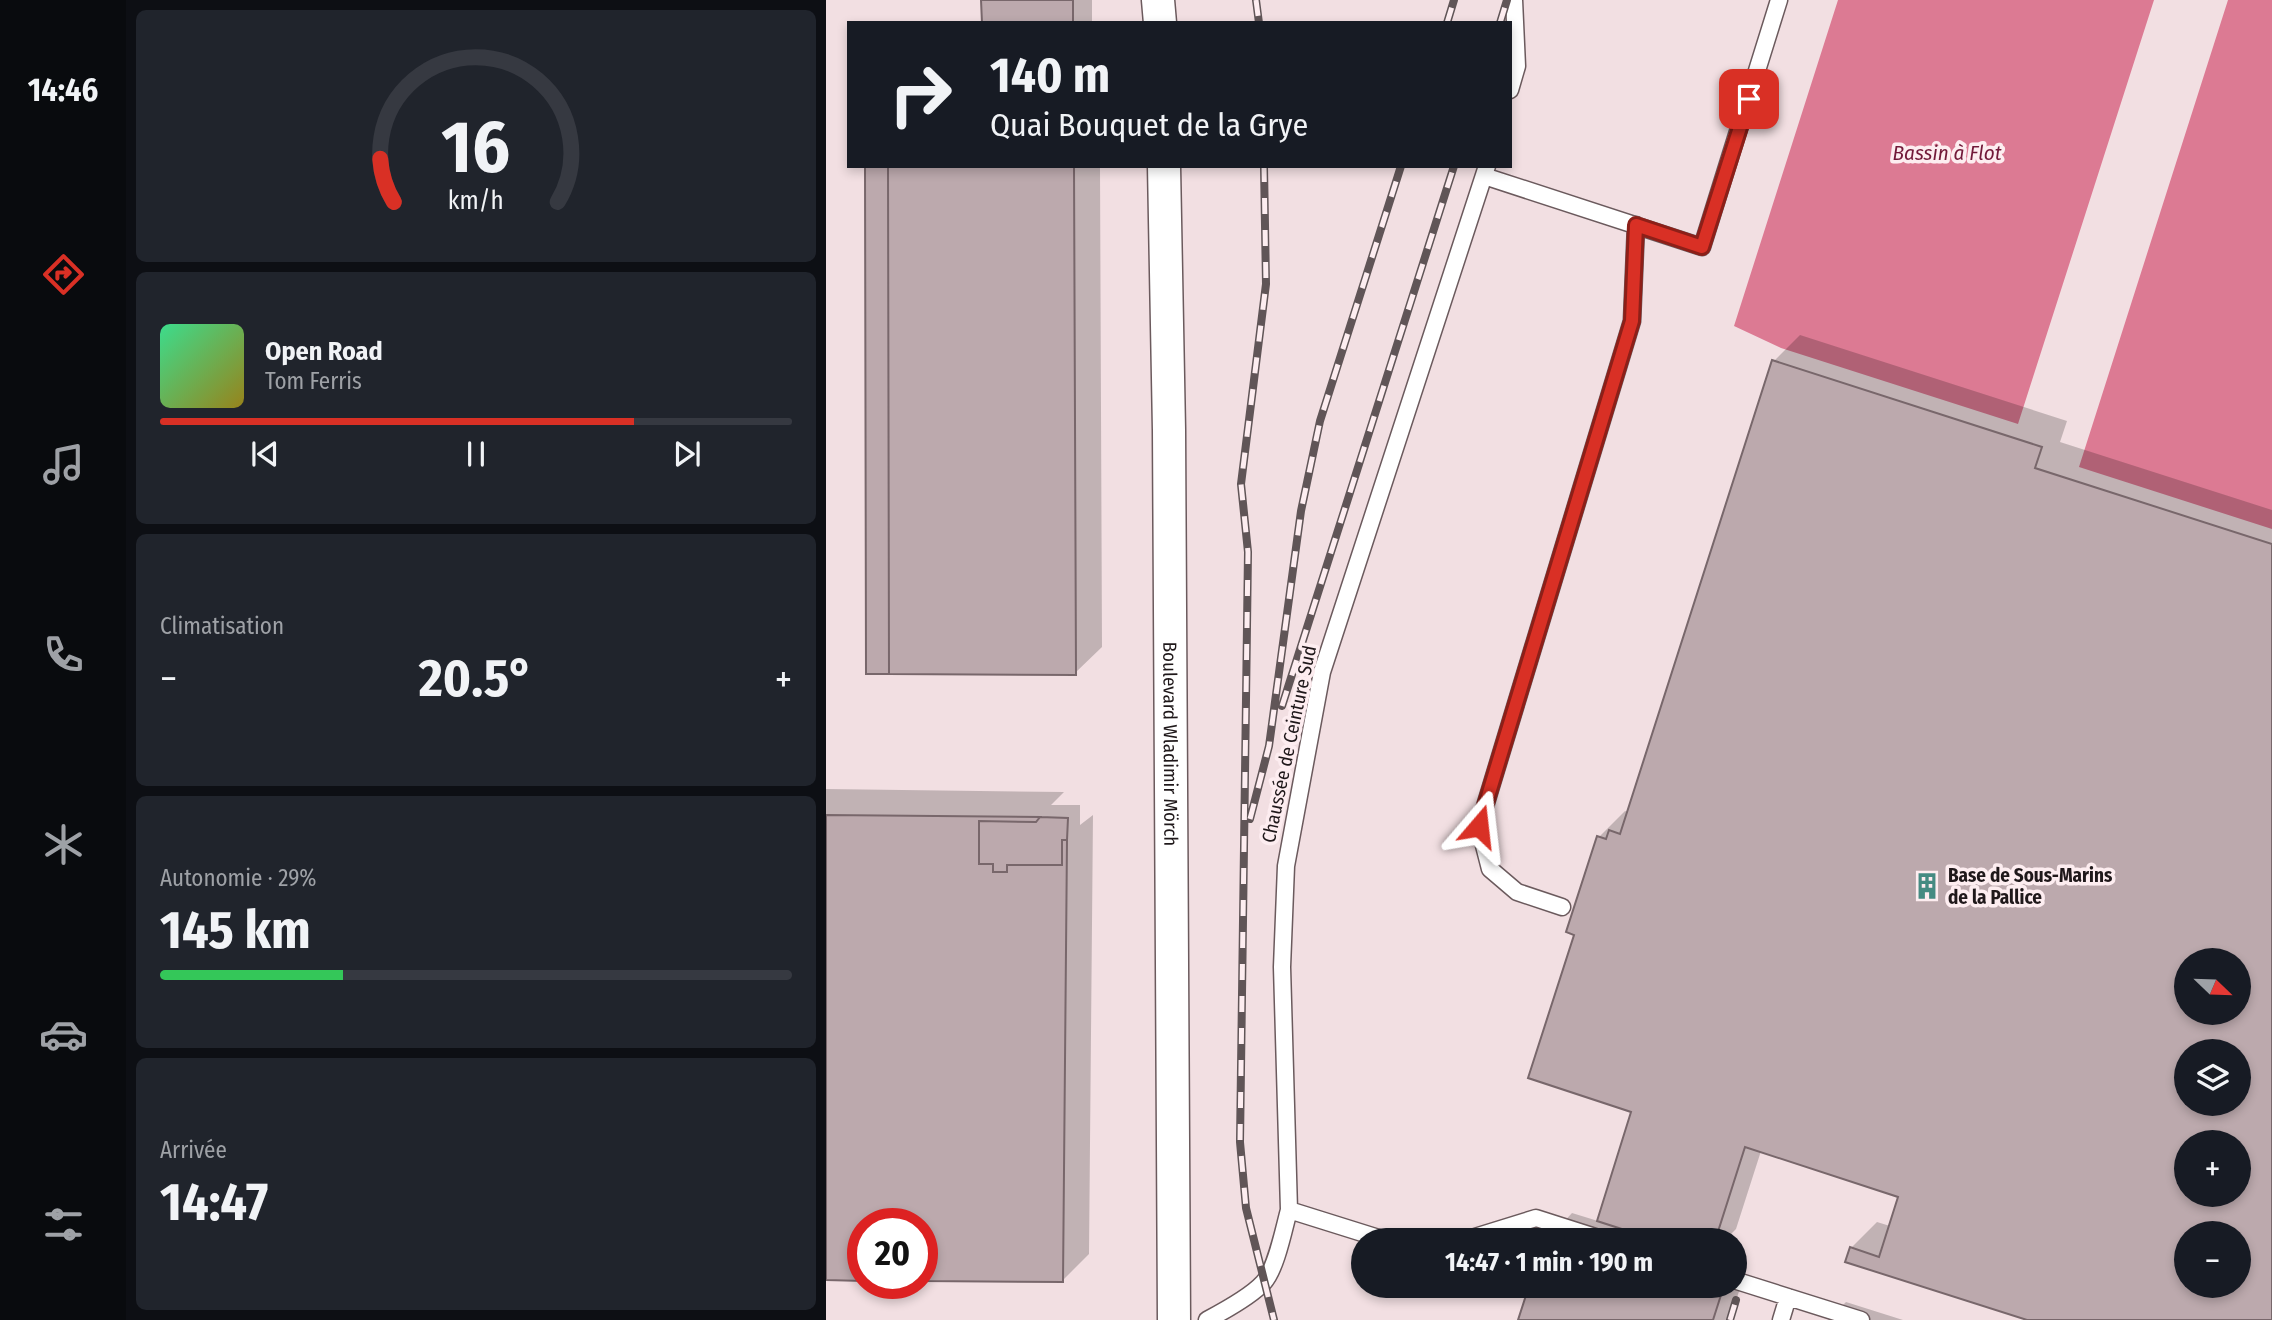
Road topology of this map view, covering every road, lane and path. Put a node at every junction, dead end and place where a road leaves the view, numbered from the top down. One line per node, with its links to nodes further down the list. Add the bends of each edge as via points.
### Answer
1 (1158, 0): 4 (street)
2 (1514, 0): 5 (lane, via 1517,66)
3 (1779, 0): 8 (lane, via 1702,247)
4 (1160, 21)
5 (1512, 83)
6 (1164, 168): 16 (street, Boulevard Wladimir Mörch)
7 (1485, 171): 8 (lane); 10 (lane, Chaussée de Ceinture Sud, via 1322,672 1286,866 1282,967)
8 (1636, 225): 9 (lane, via 1632,321 1479,826 1490,869 1517,892)
9 (1562, 907)
10 (1289, 1209): 13 (lane); 17 (lane, Chaussée de Ceinture Sud, via 1265,1282)
11 (1504, 1228): 12 (lane, via 1536,1218)
12 (1567, 1228)
13 (1351, 1229)
14 (1747, 1284): 15 (lane)
15 (1788, 1297): 18 (lane); 19 (lane)
16 (1174, 1320)
17 (1207, 1320)
18 (1781, 1320)
19 (1861, 1320)

